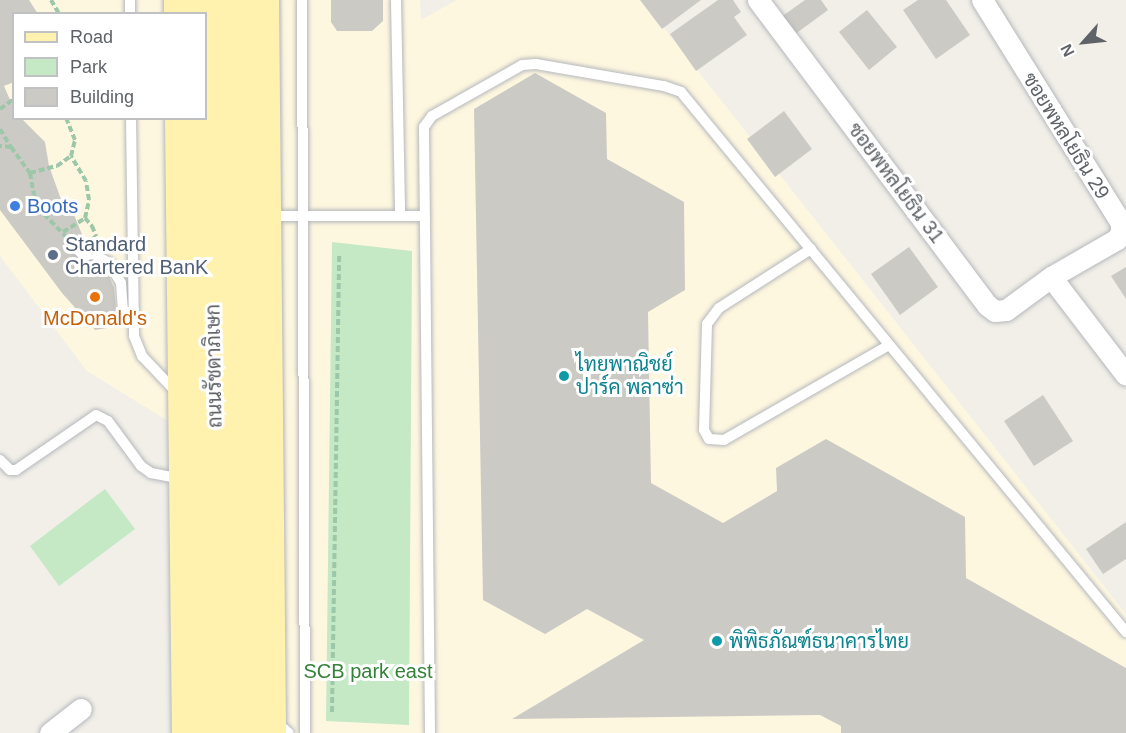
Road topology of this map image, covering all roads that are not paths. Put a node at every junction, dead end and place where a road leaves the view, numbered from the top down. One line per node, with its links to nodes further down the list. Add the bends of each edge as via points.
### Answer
1 (208, 0): 28 (main road, ถนนรัชดาภิเษก)
2 (236, 0): 25 (main road, ถนนรัชดาภิเษก)
3 (262, 0): 10 (main road, ถนนรัชดาภิเษก)
4 (302, 0): 11 (lane)
5 (396, 0): 12 (lane)
6 (758, 0): 16 (street, ซอยพหลโยธิน 31, via 987,305 995,311 1006,310)
7 (982, 0): 16 (street, ซอยพหลโยธิน 29, via 1120,223 1122,232 1117,239)
8 (131, 120): 20 (lane, via 134,336 142,357)
9 (181, 120): 20 (main road, ถนนรัชดาภิเษก)
10 (264, 216): 11 (lane); 25 (main road, ถนนรัชดาภิเษก)
11 (303, 216): 12 (lane); 29 (lane)
12 (400, 216): 13 (lane)
13 (425, 216): 14 (lane, via 424,127 432,116 522,65 536,64 681,92); 30 (lane)
14 (811, 249): 18 (lane); 18 (lane, via 719,308 707,324 704,430 709,439 724,440)
15 (78, 250): 17 (lane, via 84,256 93,254 109,263 121,283)
16 (1052, 277): 19 (street)
17 (123, 310)
18 (890, 345): 23 (lane)
19 (1126, 375)
20 (184, 401): 22 (main road, ถนนรัชดาภิเษก)
21 (0, 460): 22 (lane, via 10,470 16,470 96,415 108,421 141,466 151,473)
22 (185, 479): 27 (main road, ถนนรัชดาภิเษก)
23 (1126, 632)
24 (81, 709): 26 (street)
25 (267, 728)
26 (50, 733)
27 (188, 733)
28 (219, 733)
29 (305, 733)
30 (430, 733)

